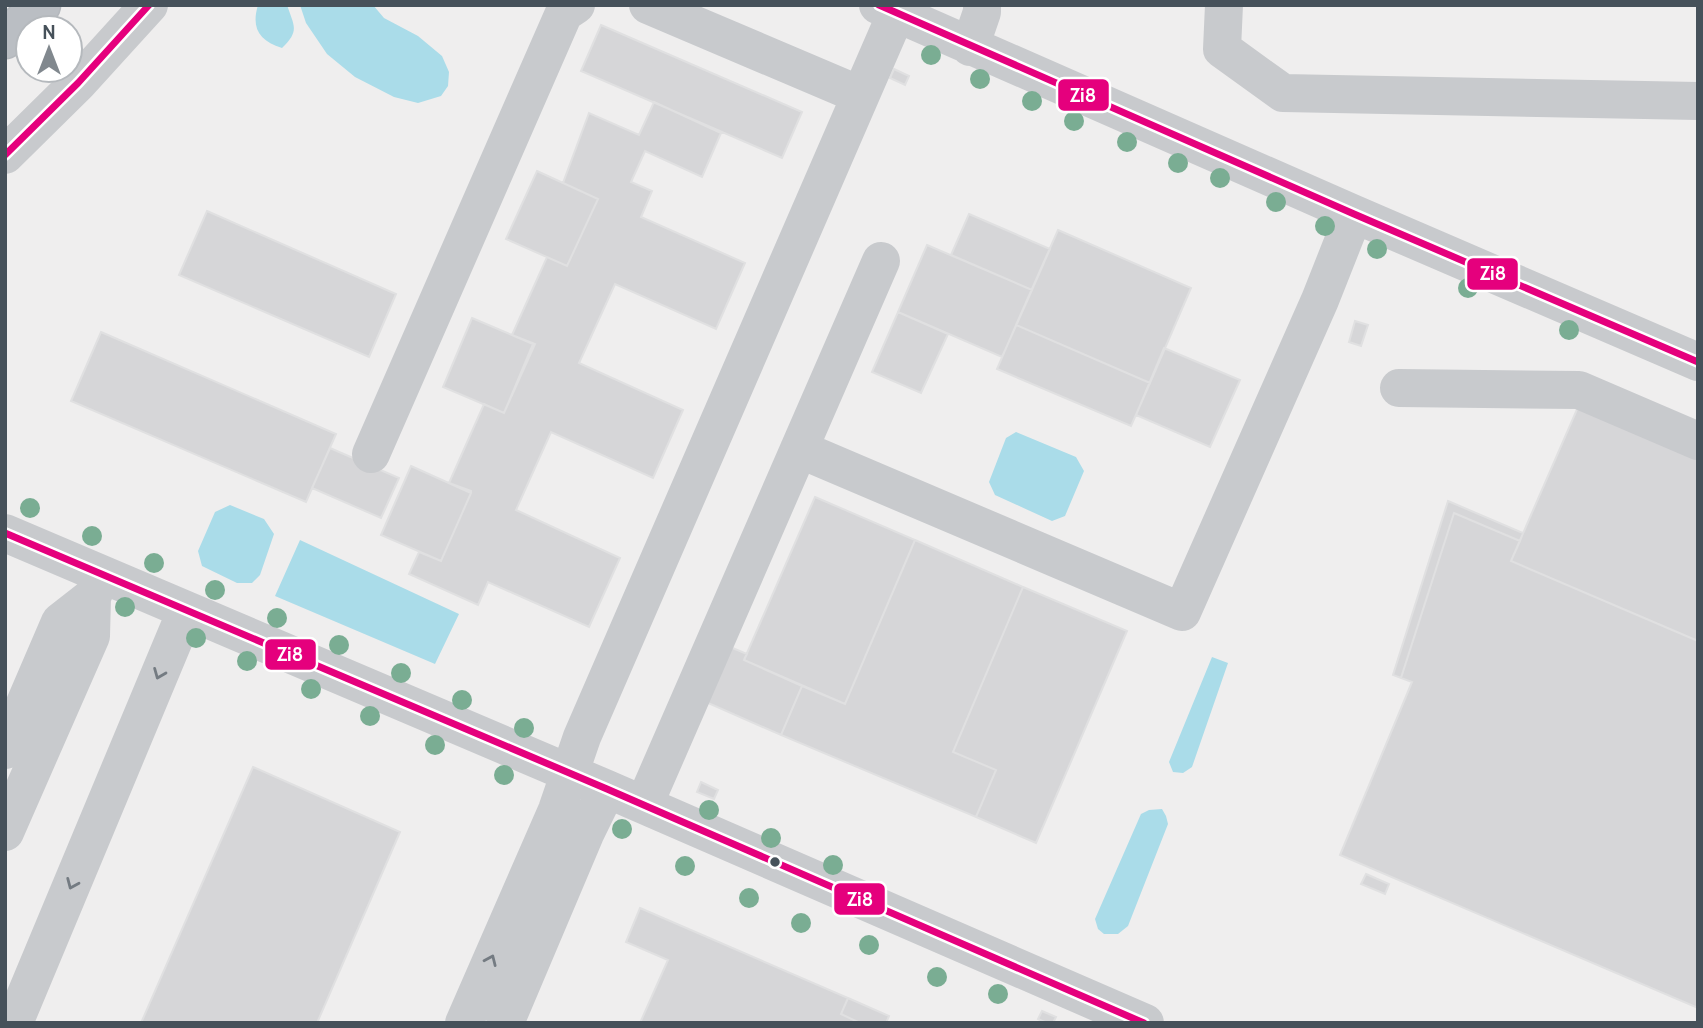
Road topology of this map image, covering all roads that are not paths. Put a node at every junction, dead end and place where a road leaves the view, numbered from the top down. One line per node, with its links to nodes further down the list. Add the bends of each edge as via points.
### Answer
1 (41, 5): 8 (highway)
2 (149, 5): 12 (street)
3 (576, 5): 19 (street, via 564,13)
4 (648, 5): 10 (street)
5 (982, 5): 9 (street)
6 (1224, 5): 11 (street, via 1222,49 1283,93)
7 (887, 10): 9 (street); 10 (street)
8 (5, 39)
9 (970, 47): 13 (street)
10 (860, 95): 24 (street)
11 (1698, 101)
12 (5, 155)
13 (1354, 214): 15 (street); 18 (street, via 1182,612)
14 (881, 261): 18 (street)
15 (1698, 362)
16 (1399, 388): 17 (street, via 1579,390)
17 (1698, 441)
18 (799, 449): 26 (street)
19 (371, 454)
20 (5, 533): 21 (street)
21 (97, 586): 22 (street); 23 (street, via 60,622); 27 (street, via 91,636)
22 (186, 611): 24 (street); 28 (street, one-way to 28)
23 (5, 750)
24 (570, 773): 25 (street); 29 (street, one-way to 24)
25 (607, 789): 26 (street); 30 (street)
26 (644, 805): 31 (street)
27 (5, 832)
28 (15, 1023)
29 (464, 1023)
30 (505, 1023)
31 (1144, 1023)

